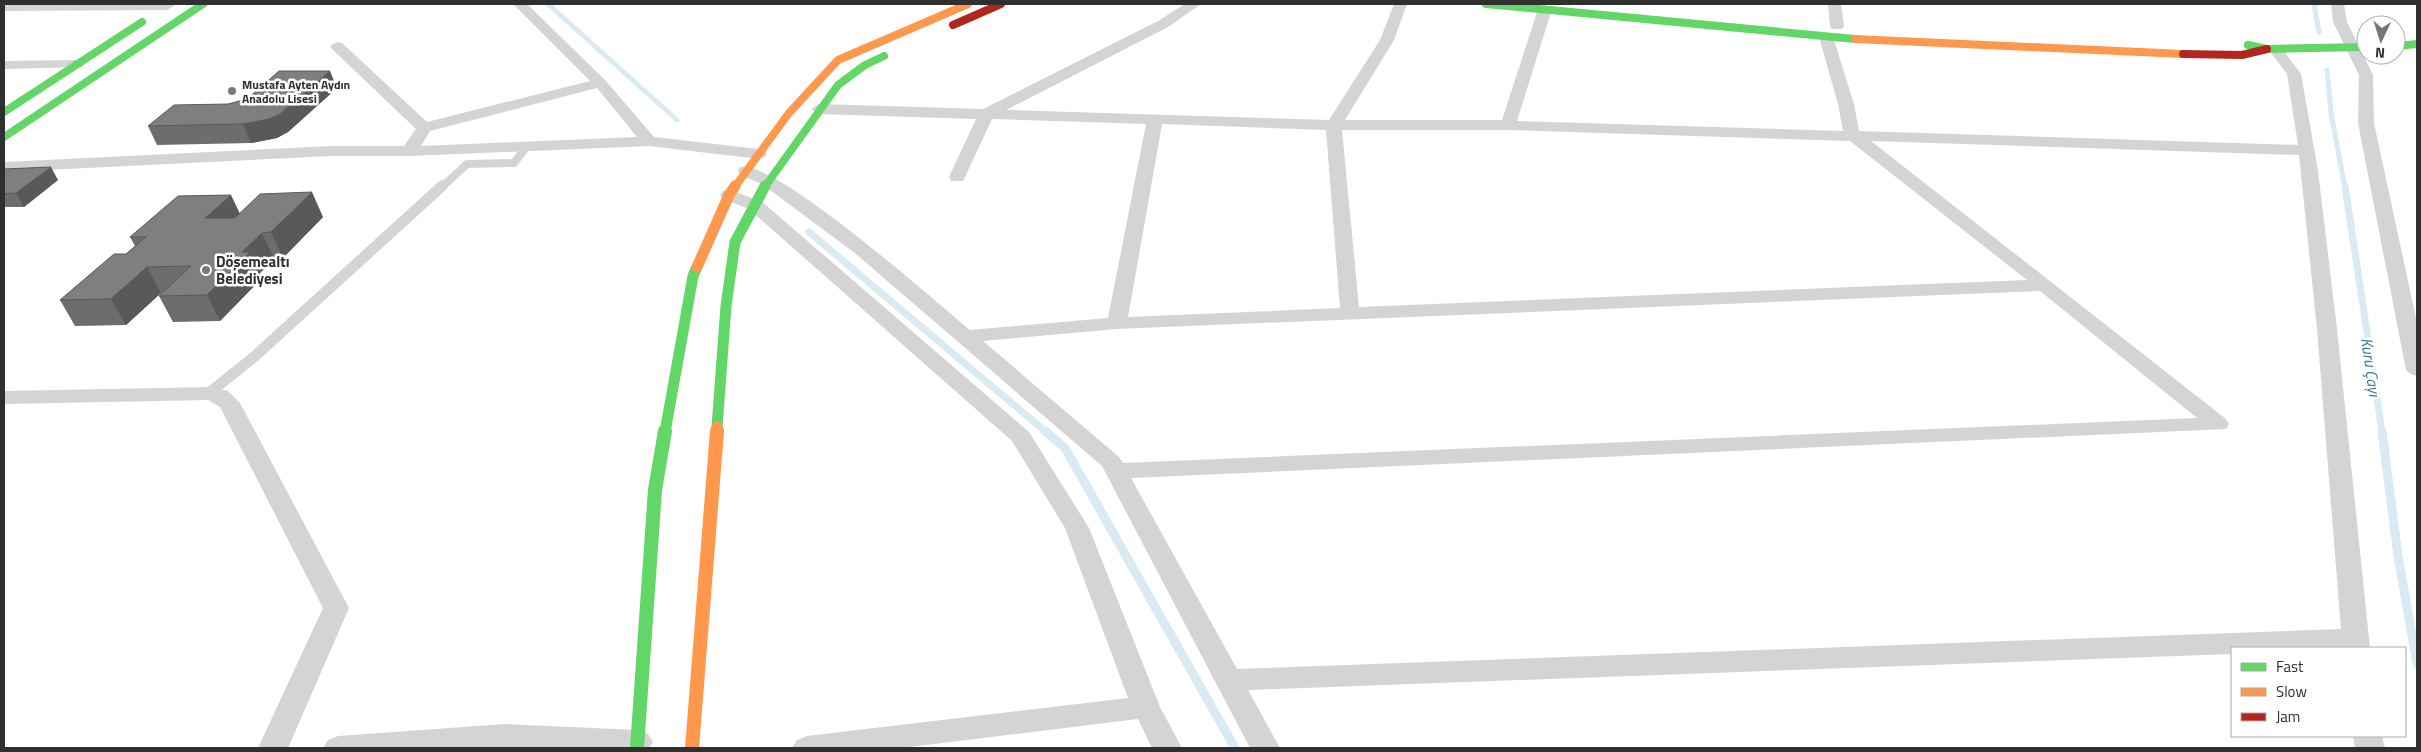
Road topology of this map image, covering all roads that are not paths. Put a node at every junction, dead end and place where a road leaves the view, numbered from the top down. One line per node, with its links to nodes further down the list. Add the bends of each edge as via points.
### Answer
1 (203, 4): 37 (street)
2 (520, 4): 28 (street)
3 (968, 4): 43 (street, via 838,60 789,113)
4 (1001, 4): 16 (street)
5 (1194, 4): 31 (street, via 1163,24)
6 (1401, 4): 34 (street, via 1387,40)
7 (1486, 4): 14 (street)
8 (1590, 4): 17 (street)
9 (1834, 4): 17 (street)
10 (2337, 4): 20 (street, via 2340,22)
11 (169, 5): 13 (street); 25 (street)
12 (4, 7): 13 (street)
13 (30, 7): 15 (street)
14 (1545, 10): 17 (street); 33 (street)
15 (4, 21)
16 (947, 28)
17 (1832, 31): 18 (street); 23 (street, via 2081,51 2242,55); 36 (street)
18 (2064, 36)
19 (2236, 43): 23 (street)
20 (2356, 43)
21 (337, 46): 35 (street)
22 (2356, 48): 23 (street)
23 (2271, 49): 40 (street, via 2294,74)
24 (892, 52): 29 (street, via 865,65 838,85)
25 (77, 64): 26 (street); 30 (street)
26 (4, 65)
27 (2364, 65): 53 (street, via 2366,122)
28 (600, 83): 35 (street); 38 (street)
29 (819, 109): 31 (street); 42 (street)
30 (4, 112)
31 (986, 114): 32 (street); 45 (street)
32 (1155, 120): 34 (street); 51 (street)
33 (1508, 124): 34 (street); 36 (street)
34 (1334, 125): 50 (street)
35 (424, 128): 41 (street)
36 (1852, 134): 40 (street); 49 (street)
37 (4, 137)
38 (649, 141): 39 (street); 43 (street)
39 (527, 146): 41 (street); 54 (lane, via 514,163 467,164 254,358)
40 (2306, 150): 57 (street, via 2327,329)
41 (409, 151): 44 (street)
42 (786, 155): 43 (street); 46 (street)
43 (753, 162): 46 (street); 47 (street)
44 (7, 165)
45 (957, 177)
46 (768, 180): 48 (street); 52 (street, via 863,250)
47 (729, 195): 48 (street); 62 (street, via 693,276 655,490)
48 (755, 205): 61 (street, via 1021,437 1078,528); 65 (street, via 735,242 726,306)
49 (2045, 285): 50 (street); 56 (street, via 2218,424)
50 (1350, 313): 51 (street)
51 (1117, 323): 52 (street)
52 (965, 337): 56 (street, via 1111,462)
53 (2417, 370)
54 (209, 393): 55 (street); 63 (street, via 229,403 336,608)
55 (4, 398)
56 (1116, 472): 60 (street)
57 (2356, 644): 58 (street)
58 (2262, 647)
59 (2231, 648): 60 (street)
60 (1229, 680): 68 (street)
61 (1146, 707): 66 (street); 67 (street)
62 (637, 745): 64 (street, via 505,736)
63 (273, 748)
64 (338, 748)
65 (692, 748)
66 (808, 748)
67 (1167, 748)
68 (1265, 748)

